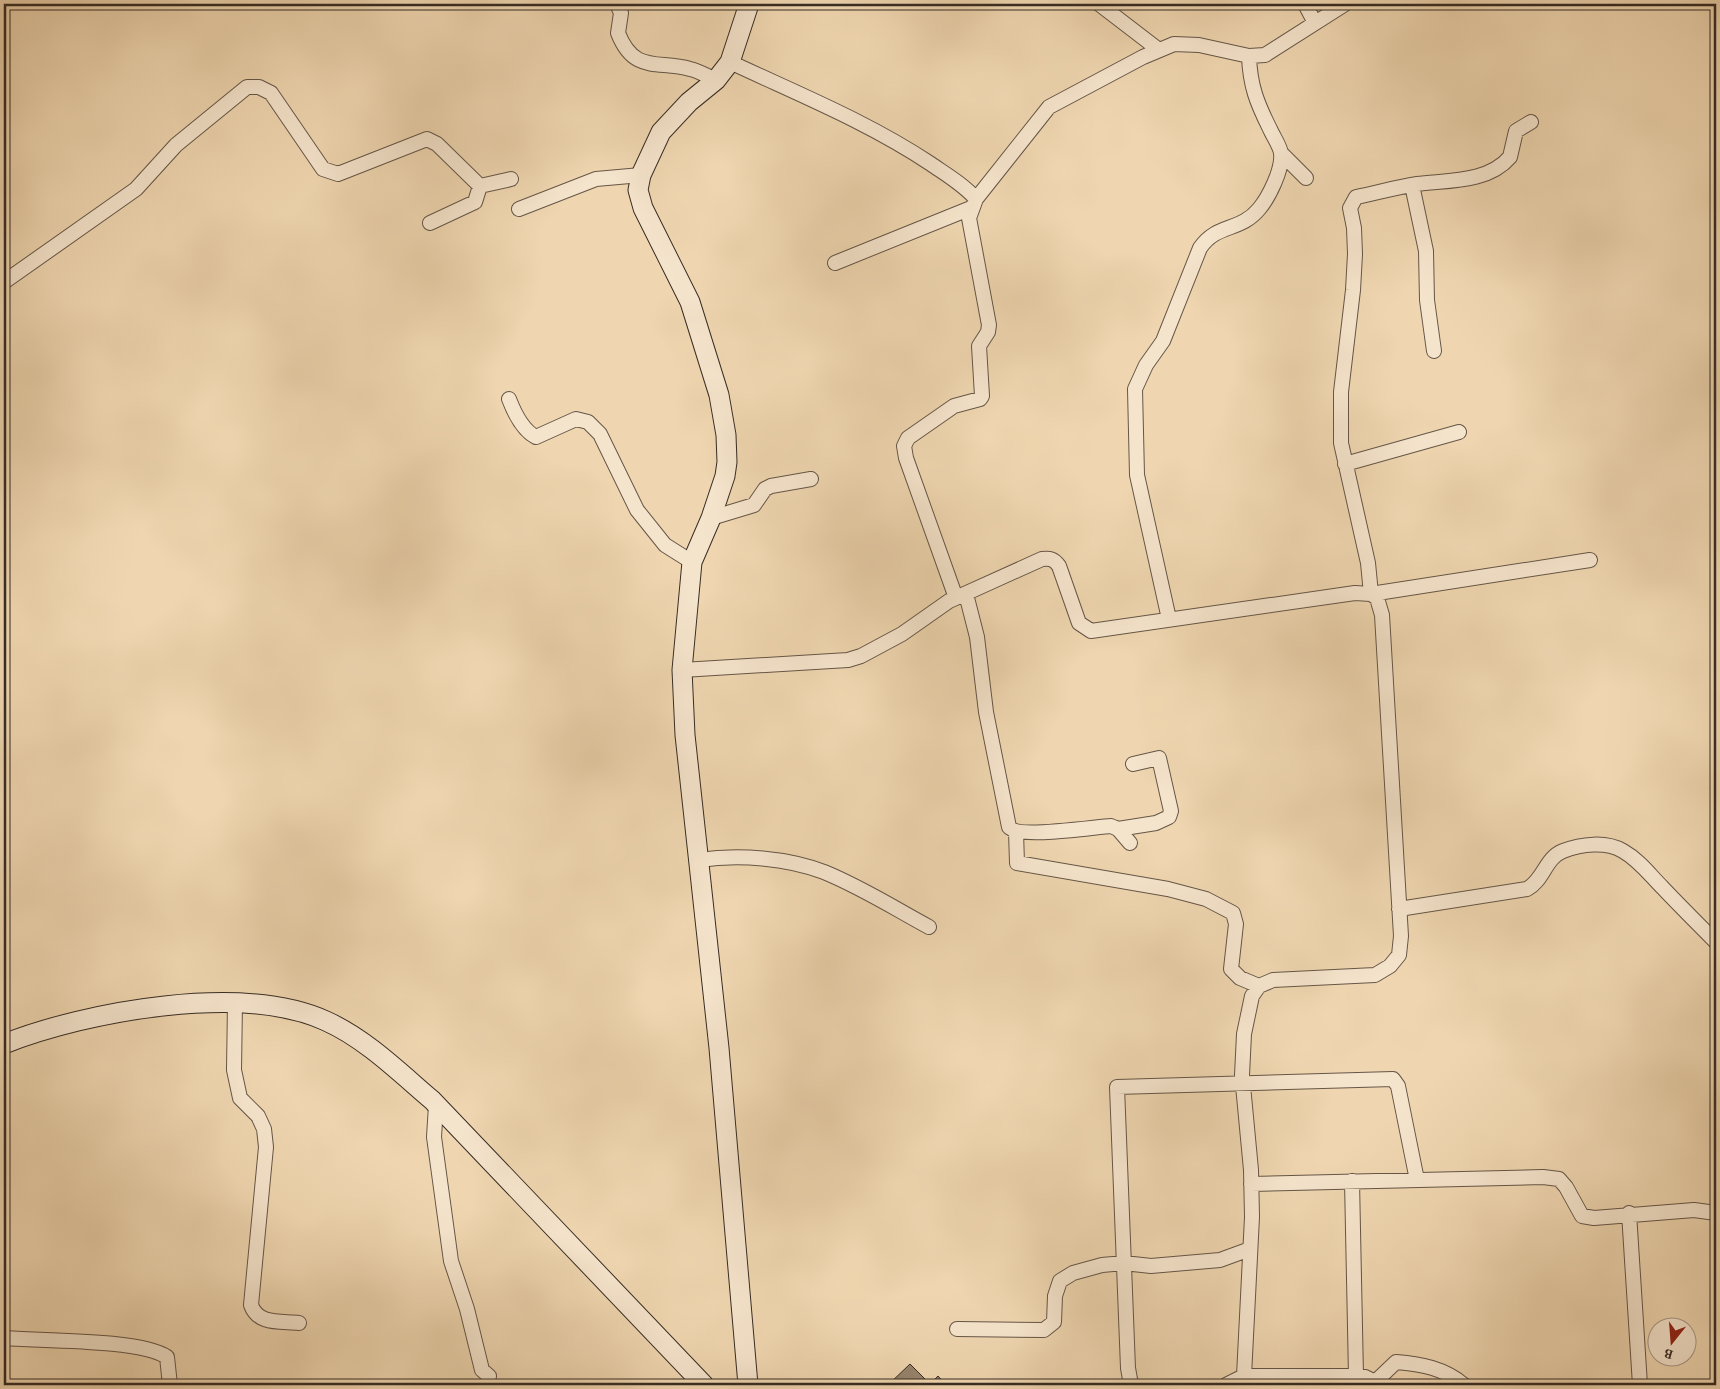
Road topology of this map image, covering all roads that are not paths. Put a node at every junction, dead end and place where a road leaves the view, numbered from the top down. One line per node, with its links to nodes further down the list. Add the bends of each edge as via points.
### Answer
1 (617, 4): 10 (street, via 621,13 618,33 639,61 692,69)
2 (749, 4): 9 (main road)
3 (1099, 4): 7 (street)
4 (1305, 4): 6 (street)
5 (1345, 4): 6 (street)
6 (1315, 23): 8 (street, via 1265,55)
7 (1159, 50): 8 (street, via 1174,44 1199,45); 18 (street, via 1049,107)
8 (1249, 56): 12 (street, via 1250,80 1256,100)
9 (730, 62): 10 (main road); 18 (street, via 868,127 969,191)
10 (716, 80): 13 (main road, via 689,102 661,132)
11 (1531, 122): 16 (street, via 1516,131 1510,157 1491,171 1473,178)
12 (1281, 153): 14 (street); 33 (street, via 1273,186 1255,213 1244,222 1214,232 1200,248 1163,341 1143,370 1135,390 1138,475)
13 (641, 175): 19 (street, via 596,179); 28 (main road, via 638,190 643,208 690,302 719,395 727,462)
14 (1306, 178)
15 (511, 179): 17 (street)
16 (1412, 185): 23 (street, via 1426,251 1427,300); 26 (street, via 1356,197 1350,208 1354,228 1354,290 1341,392 1341,443)
17 (480, 186): 20 (street, via 474,202); 22 (street, via 437,144 426,139 332,174 323,169 271,93 254,86 247,88 176,146 136,188)
18 (974, 204): 21 (street); 32 (street, via 969,218 989,325 979,346 982,396 954,406 908,438 904,446)
19 (519, 209)
20 (430, 223)
21 (835, 263)
22 (4, 282)
23 (1434, 351)
24 (509, 399): 30 (street, via 516,416 536,437 576,419 593,425 637,510 665,545)
25 (1459, 432): 26 (street)
26 (1346, 464): 31 (street, via 1368,563)
27 (811, 479): 28 (street, via 771,486 765,489 754,506)
28 (711, 518): 30 (main road)
29 (1590, 560): 31 (street)
30 (692, 562): 34 (main road)
31 (1371, 594): 33 (street, via 1356,593); 40 (street, via 1380,603 1382,614)
32 (961, 596): 33 (street, via 1049,558 1059,566 1079,623 1087,630); 34 (street, via 902,634 848,660); 37 (street, via 977,637 986,712 1008,822)
33 (1168, 619)
34 (682, 670): 39 (main road, via 685,735)
35 (1133, 764): 36 (street, via 1159,758 1171,812 1156,823)
36 (1118, 829): 37 (street, via 1111,826); 38 (street)
37 (1016, 832): 43 (street, via 1017,862 1168,889 1206,899 1233,913 1236,924 1231,969 1240,978)
38 (1130, 843)
39 (700, 860): 41 (street, via 759,859 822,872); 64 (main road)
40 (1399, 909): 42 (street, via 1527,889 1536,884 1550,861 1561,852 1584,845 1608,846 1622,850 1639,862); 43 (street, via 1399,955 1390,966 1374,974 1273,980)
41 (929, 926)
42 (1716, 942)
43 (1259, 986): 46 (street, via 1252,996 1244,1034)
44 (235, 1003): 45 (main road, via 165,1006 67,1023); 47 (main road, via 266,1004 326,1020 389,1062); 55 (street, via 234,1070 240,1098 258,1116 264,1129 266,1147 251,1305 254,1315 261,1319)
45 (4, 1044)
46 (1243, 1083): 48 (street, via 1393,1079 1398,1086); 50 (street); 54 (street, via 1117,1087)
47 (436, 1105): 62 (street, via 434,1137 451,1261 482,1370 488,1376); 63 (main road)
48 (1416, 1180): 49 (street); 51 (street, via 1559,1179 1582,1216 1594,1218)
49 (1352, 1181): 50 (street); 59 (street)
50 (1251, 1184): 53 (street)
51 (1629, 1213): 52 (street, via 1694,1210); 68 (street)
52 (1716, 1213)
53 (1250, 1249): 54 (street, via 1220,1260 1151,1266); 58 (street)
54 (1124, 1263): 56 (street, via 1072,1273 1060,1281 1055,1296 1054,1322 1044,1330); 65 (street)
55 (299, 1323)
56 (957, 1330)
57 (4, 1338): 61 (street, via 157,1350 167,1357)
58 (1244, 1376): 59 (street); 66 (street)
59 (1356, 1376): 60 (street)
60 (1376, 1383): 67 (street, via 1396,1362 1427,1365)
61 (170, 1385)
62 (487, 1385)
63 (704, 1385)
64 (748, 1385)
65 (1131, 1385)
66 (1228, 1385)
67 (1464, 1385)
68 (1640, 1385)

